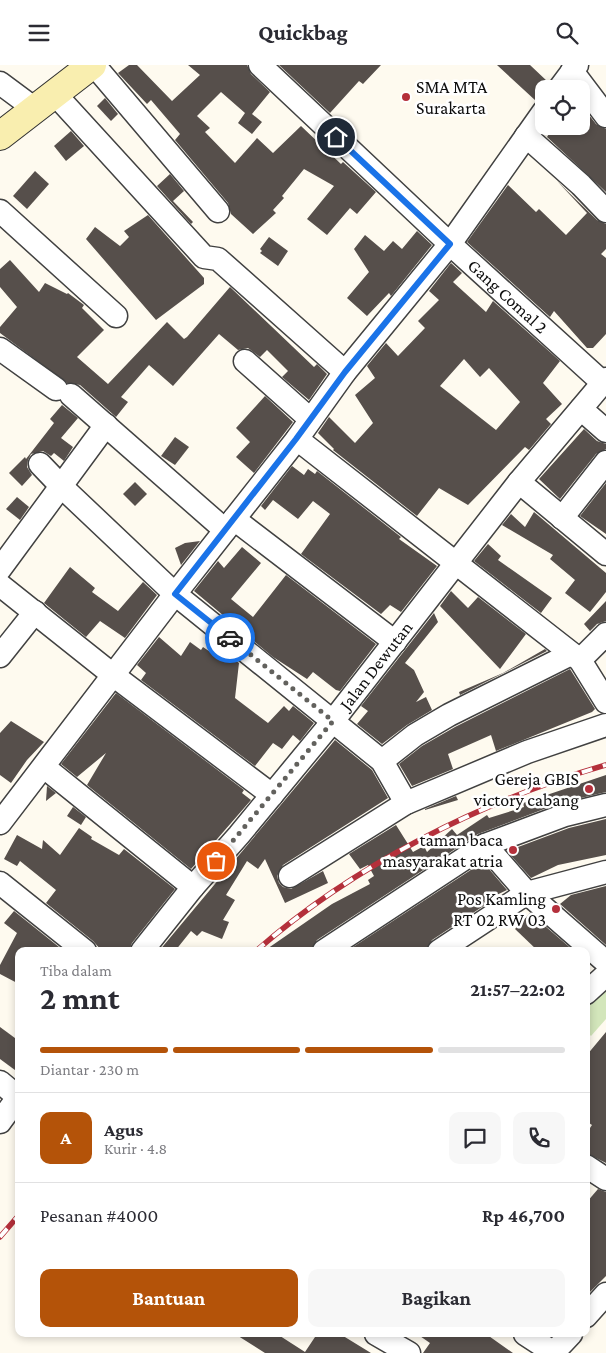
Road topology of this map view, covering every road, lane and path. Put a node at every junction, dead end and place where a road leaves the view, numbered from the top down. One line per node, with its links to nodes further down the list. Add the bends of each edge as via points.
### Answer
1 (93, 65): 5 (main road); 11 (street)
2 (260, 65): 13 (street, Gang Comal 2)
3 (570, 75): 6 (street)
4 (0, 83): 5 (street)
5 (44, 101): 9 (main road); 17 (street, via 204,257 218,259)
6 (606, 116)
7 (535, 123): 8 (street)
8 (526, 135): 12 (street); 13 (street)
9 (0, 136)
10 (0, 211): 14 (street)
11 (218, 211)
12 (606, 211)
13 (450, 244): 17 (street); 18 (street, Gang Comal 2)
14 (116, 316)
15 (0, 349): 21 (street)
16 (245, 361): 20 (street)
17 (345, 372): 20 (street)
18 (605, 381): 19 (street, Jalan Dewutan)
19 (581, 409): 22 (street); 26 (street, Jalan Dewutan)
20 (310, 419): 23 (street)
21 (106, 425): 27 (street); 29 (street)
22 (606, 431)
23 (296, 439): 29 (street); 31 (street)
24 (606, 462): 28 (street)
25 (40, 463): 27 (street)
26 (519, 482): 28 (street); 31 (street, Jalan Dewutan)
27 (62, 487): 32 (street); 34 (street)
28 (562, 518): 30 (street)
29 (230, 524): 34 (street); 37 (street)
30 (606, 554)
31 (455, 563): 37 (street, Jalan Dewutan); 39 (street)
32 (0, 569)
33 (0, 585): 35 (street)
34 (175, 594): 40 (street); 42 (street)
35 (36, 612): 38 (street); 40 (street)
36 (606, 634): 39 (street)
37 (395, 642): 42 (street, Jalan Dewutan)
38 (0, 656)
39 (576, 657): 41 (street); 44 (street, via 449,715 415,735)
40 (113, 675): 45 (street); 46 (street)
41 (606, 702)
42 (333, 721): 44 (street); 46 (street, Jalan Dewutan)
43 (606, 725): 47 (street, via 527,752)
44 (382, 761): 47 (street)
45 (44, 767): 49 (street); 54 (street)
46 (272, 795): 54 (street, Jalan Dewutan)
47 (406, 803): 52 (street)
48 (606, 805): 50 (street, via 565,815)
49 (0, 823)
50 (485, 845): 55 (street); 58 (street)
51 (606, 872): 55 (street)
52 (290, 876)
53 (0, 883): 56 (street)
54 (193, 887): 57 (street, Jalan Dewutan)
55 (527, 893): 59 (street); 60 (street)
56 (80, 947)
57 (145, 947)
58 (330, 947)
59 (445, 947)
60 (589, 947)
61 (590, 948): 62 (street)
62 (606, 962)
63 (606, 975): 64 (street)
64 (590, 989)
65 (0, 1081): 66 (street)
66 (15, 1094)
67 (15, 1101): 68 (street)
68 (0, 1123)
69 (590, 1169): 70 (street)
70 (606, 1179)
71 (606, 1294): 72 (street)
72 (590, 1312)
73 (381, 1337): 76 (street)
74 (530, 1337): 77 (street)
75 (567, 1337): 77 (street)
76 (409, 1353)
77 (553, 1353)

